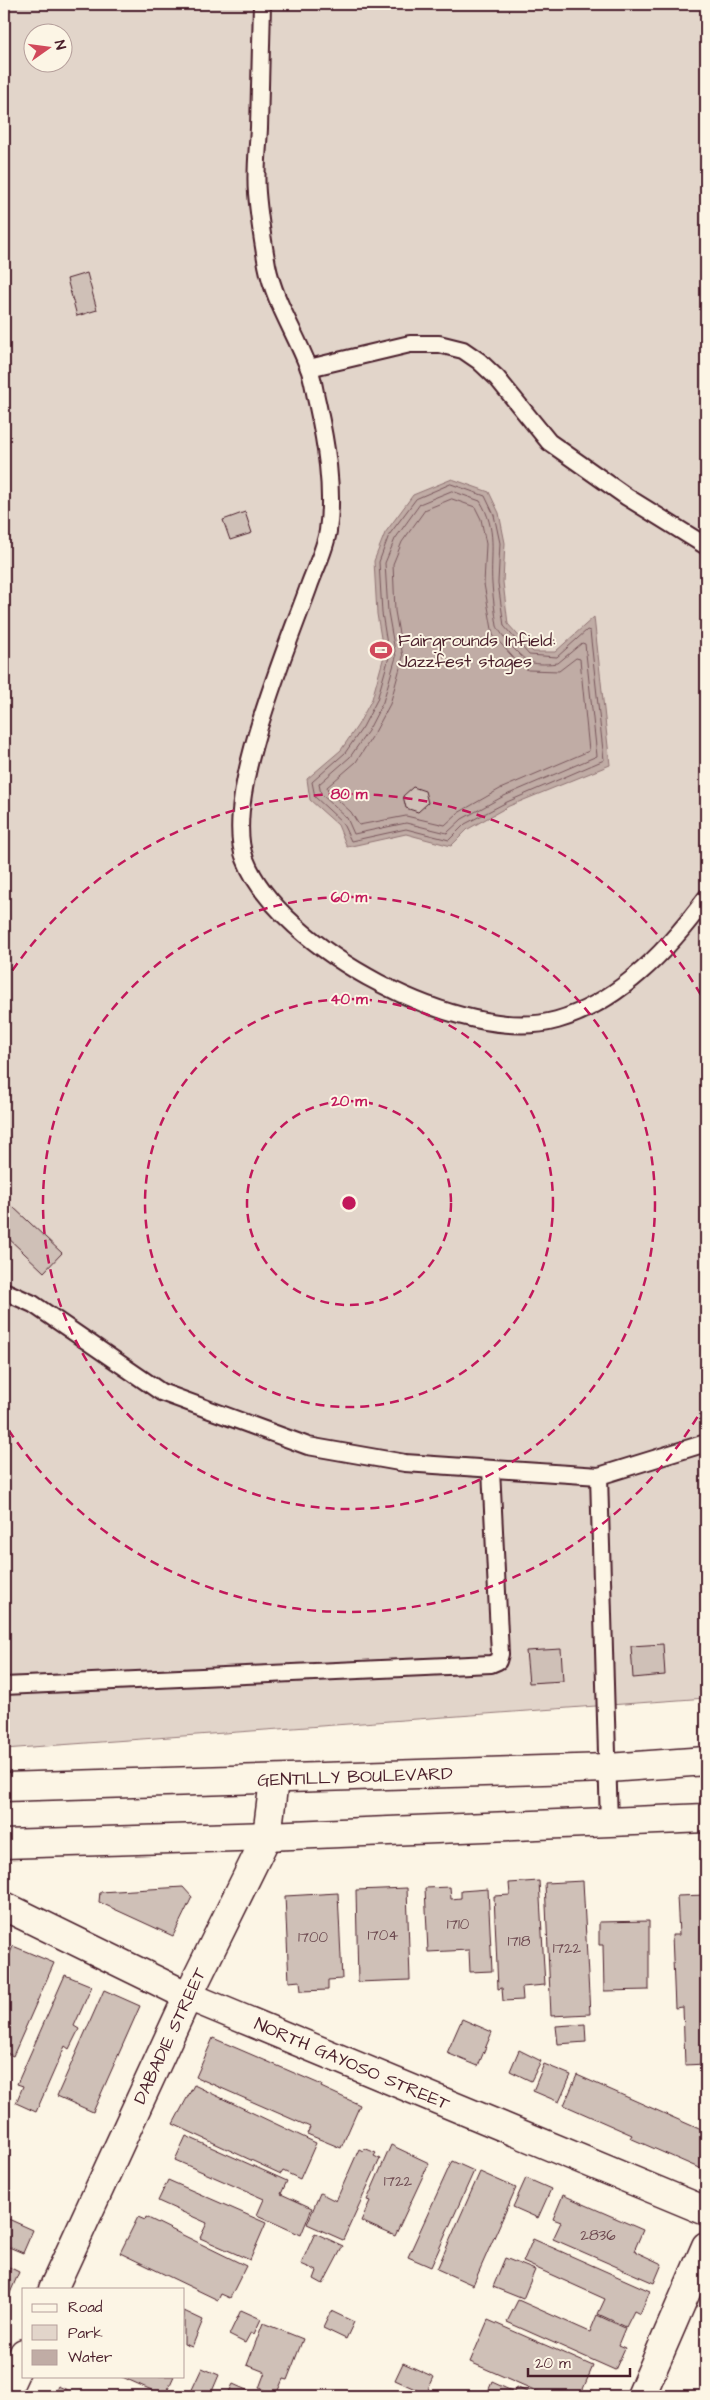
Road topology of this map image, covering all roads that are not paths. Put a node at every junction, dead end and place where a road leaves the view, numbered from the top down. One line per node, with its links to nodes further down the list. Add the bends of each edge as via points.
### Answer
1 (262, 4): 2 (lane, via 257,191 268,269 288,326)
2 (309, 368): 3 (lane, via 410,344 439,344 463,350 497,378 549,442 627,497); 4 (lane, via 322,424 331,489 328,534 264,711 244,783 239,826 244,858 263,892 326,952 384,986 468,1019 515,1024 554,1021 584,1010 608,996 653,962)
3 (706, 546)
4 (706, 898)
5 (4, 1291): 7 (lane, via 34,1304 161,1392 308,1446 405,1463)
6 (706, 1443): 8 (lane)
7 (492, 1469): 8 (lane); 9 (lane, via 498,1661 491,1664)
8 (600, 1476): 11 (lane)
9 (4, 1686)
10 (706, 1761): 11 (street, GENTILLY BOULEVARD)
11 (608, 1768): 12 (street, GENTILLY BOULEVARD); 15 (lane)
12 (274, 1780): 13 (street, GENTILLY BOULEVARD); 16 (street, DABADIE STREET)
13 (4, 1787)
14 (706, 1818): 15 (street)
15 (609, 1823): 16 (street)
16 (266, 1836): 17 (street); 19 (street, DABADIE STREET)
17 (4, 1844)
18 (4, 1906): 19 (street, NORTH GAYOSO STREET)
19 (188, 1996): 20 (street, NORTH GAYOSO STREET); 22 (street, DABADIE STREET)
20 (706, 2211)
21 (706, 2246): 25 (street)
22 (53, 2288)
23 (22, 2357): 24 (street)
24 (4, 2396)
25 (641, 2396)

